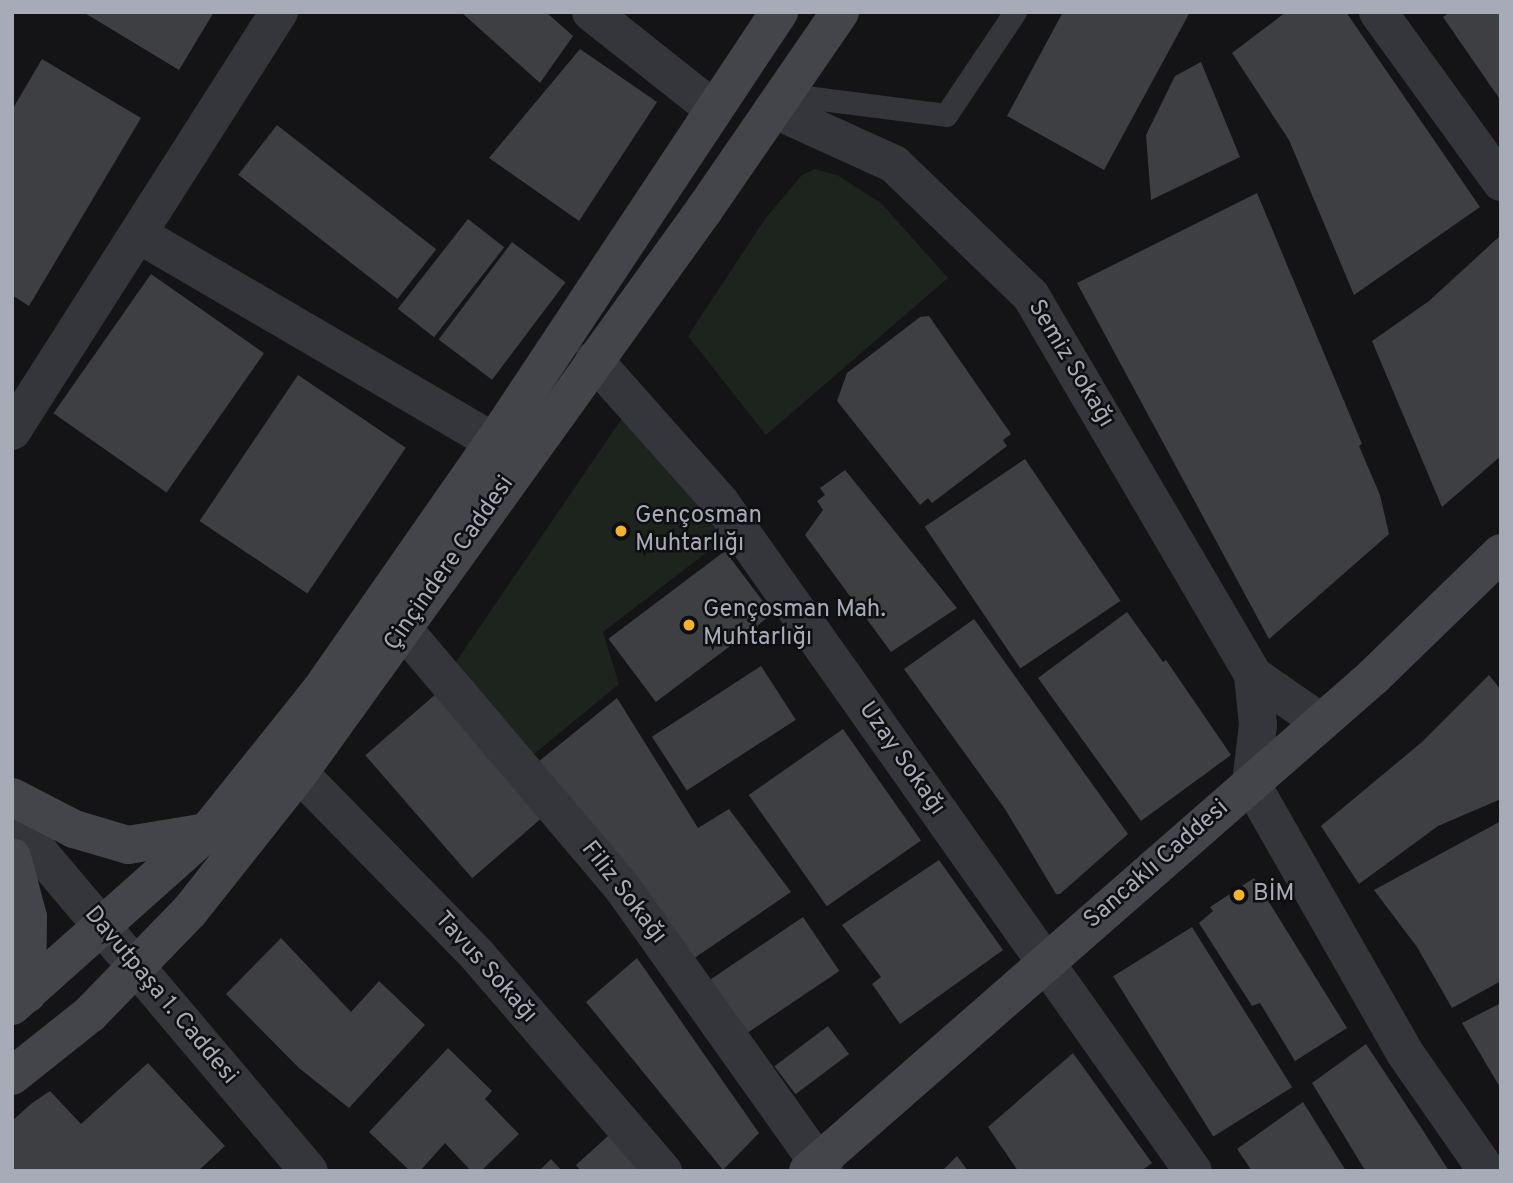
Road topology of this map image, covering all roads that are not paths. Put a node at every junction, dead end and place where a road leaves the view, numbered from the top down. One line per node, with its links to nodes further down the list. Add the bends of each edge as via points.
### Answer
1 (279, 12): 10 (street)
2 (591, 12): 8 (street)
3 (779, 12): 8 (main road, Çinçindere Caddesi)
4 (841, 12): 7 (main road, Çinçindere Caddesi)
5 (1015, 12): 7 (lane, via 946,115)
6 (1378, 12): 9 (street)
7 (777, 102): 11 (main road, Çinçindere Caddesi); 16 (street, Semiz Sokağı, via 894,164 1031,296)
8 (712, 108): 13 (main road, Çinçindere Caddesi)
9 (1501, 183)
10 (138, 234): 12 (street); 13 (street)
11 (594, 360): 15 (main road, Çinçindere Caddesi); 25 (street, Uzay Sokağı, via 720,502)
12 (12, 431)
13 (494, 443): 22 (main road, Çinçindere Caddesi, via 320,691)
14 (1501, 553): 17 (main road, Sancaklı Caddesi)
15 (404, 630): 18 (main road, Çinçindere Caddesi); 29 (street, Filiz Sokağı, via 622,887)
16 (1252, 675): 17 (street, Semiz Sokağı); 19 (street, Semiz Sokağı, via 1258,725)
17 (1321, 722): 19 (main road, Sancaklı Caddesi)
18 (299, 773): 26 (main road, Çinçindere Caddesi, via 189,912); 31 (street, Tavus Sokağı, via 478,956)
19 (1251, 783): 25 (main road, Sancaklı Caddesi); 33 (street, via 1405,1053)
20 (12, 797): 22 (main road, via 74,829 128,845)
21 (12, 820): 24 (street, Davutpaşa 1. Caddesi)
22 (207, 832): 24 (main road, Çinçindere Caddesi)
23 (12, 857): 27 (main road, via 28,917)
24 (102, 926): 26 (street, Davutpaşa 1. Caddesi); 27 (main road, Çinçindere Caddesi)
25 (1044, 964): 29 (main road, Sancaklı Caddesi); 32 (street, Uzay Sokağı)
26 (135, 968): 28 (main road, Çinçindere Caddesi, via 90,1014); 30 (street, Davutpaşa 1. Caddesi)
27 (19, 1000)
28 (12, 1076)
29 (817, 1168)
30 (309, 1171)
31 (663, 1171)
32 (1193, 1171)
33 (1487, 1171)

